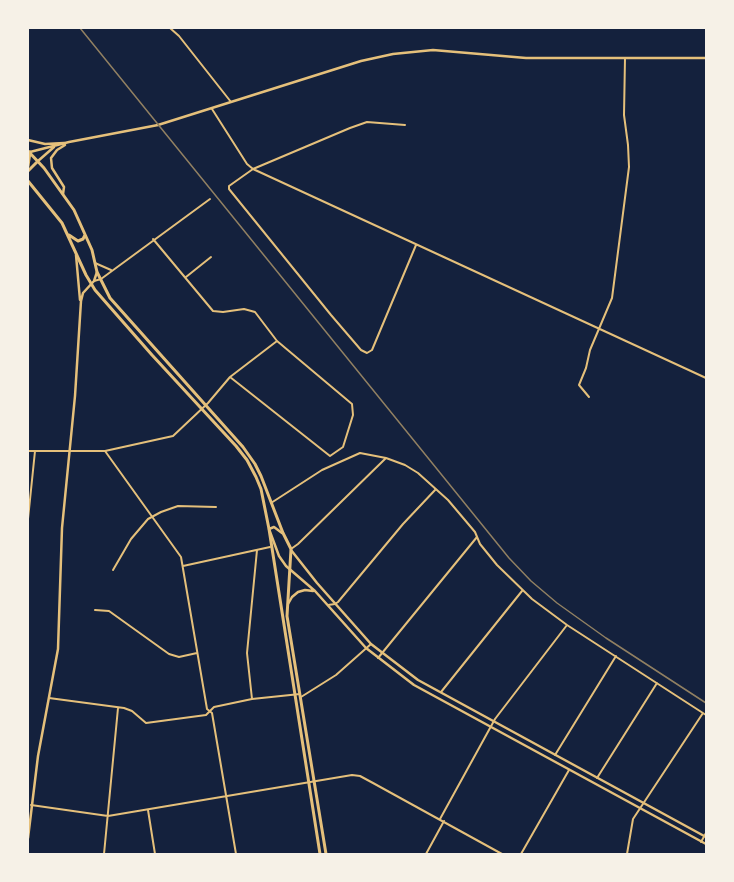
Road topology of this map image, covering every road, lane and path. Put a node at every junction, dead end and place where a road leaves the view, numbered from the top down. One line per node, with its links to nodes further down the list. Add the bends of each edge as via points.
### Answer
1 (170, 28): 4 (street, via 184,42)
2 (625, 58): 3 (main road); 4 (main road, via 526,58 433,50 406,52 361,61); 31 (street, via 624,115 629,167 616,279)
3 (706, 58)
4 (231, 103): 5 (main road)
5 (212, 109): 8 (main road, via 134,130); 13 (street)
6 (405, 125): 13 (street, via 367,122)
7 (28, 140): 8 (main road, via 45,144)
8 (69, 142): 9 (main road); 16 (main road, via 51,158 52,168 64,187)
9 (54, 147): 10 (main road); 11 (main road)
10 (29, 152): 11 (highway); 12 (highway)
11 (38, 161): 14 (highway); 16 (highway)
12 (28, 166)
13 (252, 169): 21 (street); 21 (street, via 229,186 232,194 331,316 367,353 372,350)
14 (28, 172)
15 (28, 181): 18 (highway, via 55,214)
16 (63, 194): 19 (highway)
17 (210, 199): 20 (street)
18 (67, 234): 19 (highway, via 78,242); 22 (highway)
19 (86, 234): 24 (highway)
20 (153, 239): 25 (street); 27 (street)
21 (416, 245): 31 (street)
22 (76, 255): 29 (highway); 30 (main road)
23 (211, 257): 27 (street)
24 (95, 263): 25 (street); 26 (highway)
25 (112, 270): 28 (street)
26 (97, 272): 28 (highway); 29 (main road)
27 (186, 277): 32 (street, via 213,311 248,309 255,312)
28 (101, 279): 29 (street); 36 (highway, via 113,303)
29 (92, 283): 30 (main road, via 84,291); 37 (highway, via 106,304)
30 (81, 301): 40 (main road)
31 (600, 330): 34 (street); 35 (street, via 590,350 579,385)
32 (277, 341): 33 (street); 33 (street, via 352,404 353,415 346,441 338,452 330,456)
33 (230, 377): 36 (street)
34 (706, 378)
35 (589, 397)
36 (206, 405): 37 (street); 44 (highway, via 244,447 255,464)
37 (202, 409): 41 (street, via 173,436); 48 (highway, via 251,466 261,489)
38 (28, 451): 39 (street)
39 (34, 451): 40 (street); 47 (street)
40 (70, 451): 41 (street); 74 (main road, via 62,528 58,649)
41 (105, 451): 46 (street)
42 (386, 458): 43 (street, via 418,473); 44 (street, via 366,454 352,456 311,477); 52 (street)
43 (436, 489): 50 (street); 59 (street)
44 (271, 503): 49 (highway)
45 (216, 507): 46 (street, via 178,506)
46 (152, 517): 54 (street, via 181,557); 55 (street, via 137,531)
47 (28, 518)
48 (269, 529): 49 (main road, via 274,527); 51 (highway); 56 (main road, via 279,556)
49 (283, 533): 52 (highway)
50 (477, 537): 58 (street, via 497,565); 67 (street)
51 (270, 547): 53 (street); 72 (highway)
52 (291, 549): 56 (highway); 59 (main road)
53 (257, 550): 54 (street); 75 (street, via 247,653)
54 (183, 566): 66 (street)
55 (113, 570)
56 (290, 570): 57 (main road); 61 (highway)
57 (315, 591): 60 (main road); 61 (main road, via 298,592)
58 (522, 591): 63 (street); 71 (street)
59 (335, 604): 60 (street); 64 (main road)
60 (328, 605): 65 (main road)
61 (286, 608): 73 (highway)
62 (95, 610): 66 (street, via 109,611 169,654 179,657)
63 (567, 625): 68 (street); 79 (street)
64 (371, 644): 65 (street); 67 (main road)
65 (366, 648): 69 (main road); 73 (street, via 336,675)
66 (198, 653): 77 (street, via 207,709)
67 (382, 653): 69 (street); 71 (main road)
68 (616, 656): 70 (street); 81 (street)
69 (378, 658): 80 (main road, via 425,692)
70 (657, 682): 78 (street); 83 (street)
71 (440, 693): 79 (main road)
72 (294, 694): 73 (street); 75 (street); 85 (highway)
73 (300, 695): 84 (highway)
74 (49, 698): 76 (street); 88 (main road)
75 (252, 699): 77 (street, via 214,707)
76 (118, 707): 77 (street, via 132,711 146,723 206,715); 91 (street)
77 (210, 711): 86 (street)
78 (705, 714): 87 (street)
79 (494, 722): 80 (street); 81 (main road)
80 (490, 727): 82 (main road); 92 (street)
81 (555, 755): 83 (main road)
82 (569, 770): 89 (main road); 105 (street)
83 (597, 778): 87 (main road)
84 (314, 782): 85 (street); 92 (street, via 360,776); 102 (highway)
85 (308, 783): 86 (street); 101 (highway)
86 (227, 797): 90 (street); 100 (street)
87 (642, 803): 89 (street); 94 (main road)
88 (31, 805): 91 (street); 95 (main road)
89 (639, 808): 96 (main road); 106 (street, via 633,819)
90 (148, 810): 91 (street); 99 (street)
91 (108, 816): 98 (street)
92 (439, 819): 93 (street)
93 (444, 821): 103 (street); 104 (street)
94 (705, 836): 96 (street)
95 (28, 838)
96 (701, 842): 97 (main road)
97 (706, 844)
98 (104, 854)
99 (155, 854)
100 (236, 854)
101 (320, 854)
102 (326, 854)
103 (426, 854)
104 (502, 854)
105 (521, 854)
106 (627, 854)

